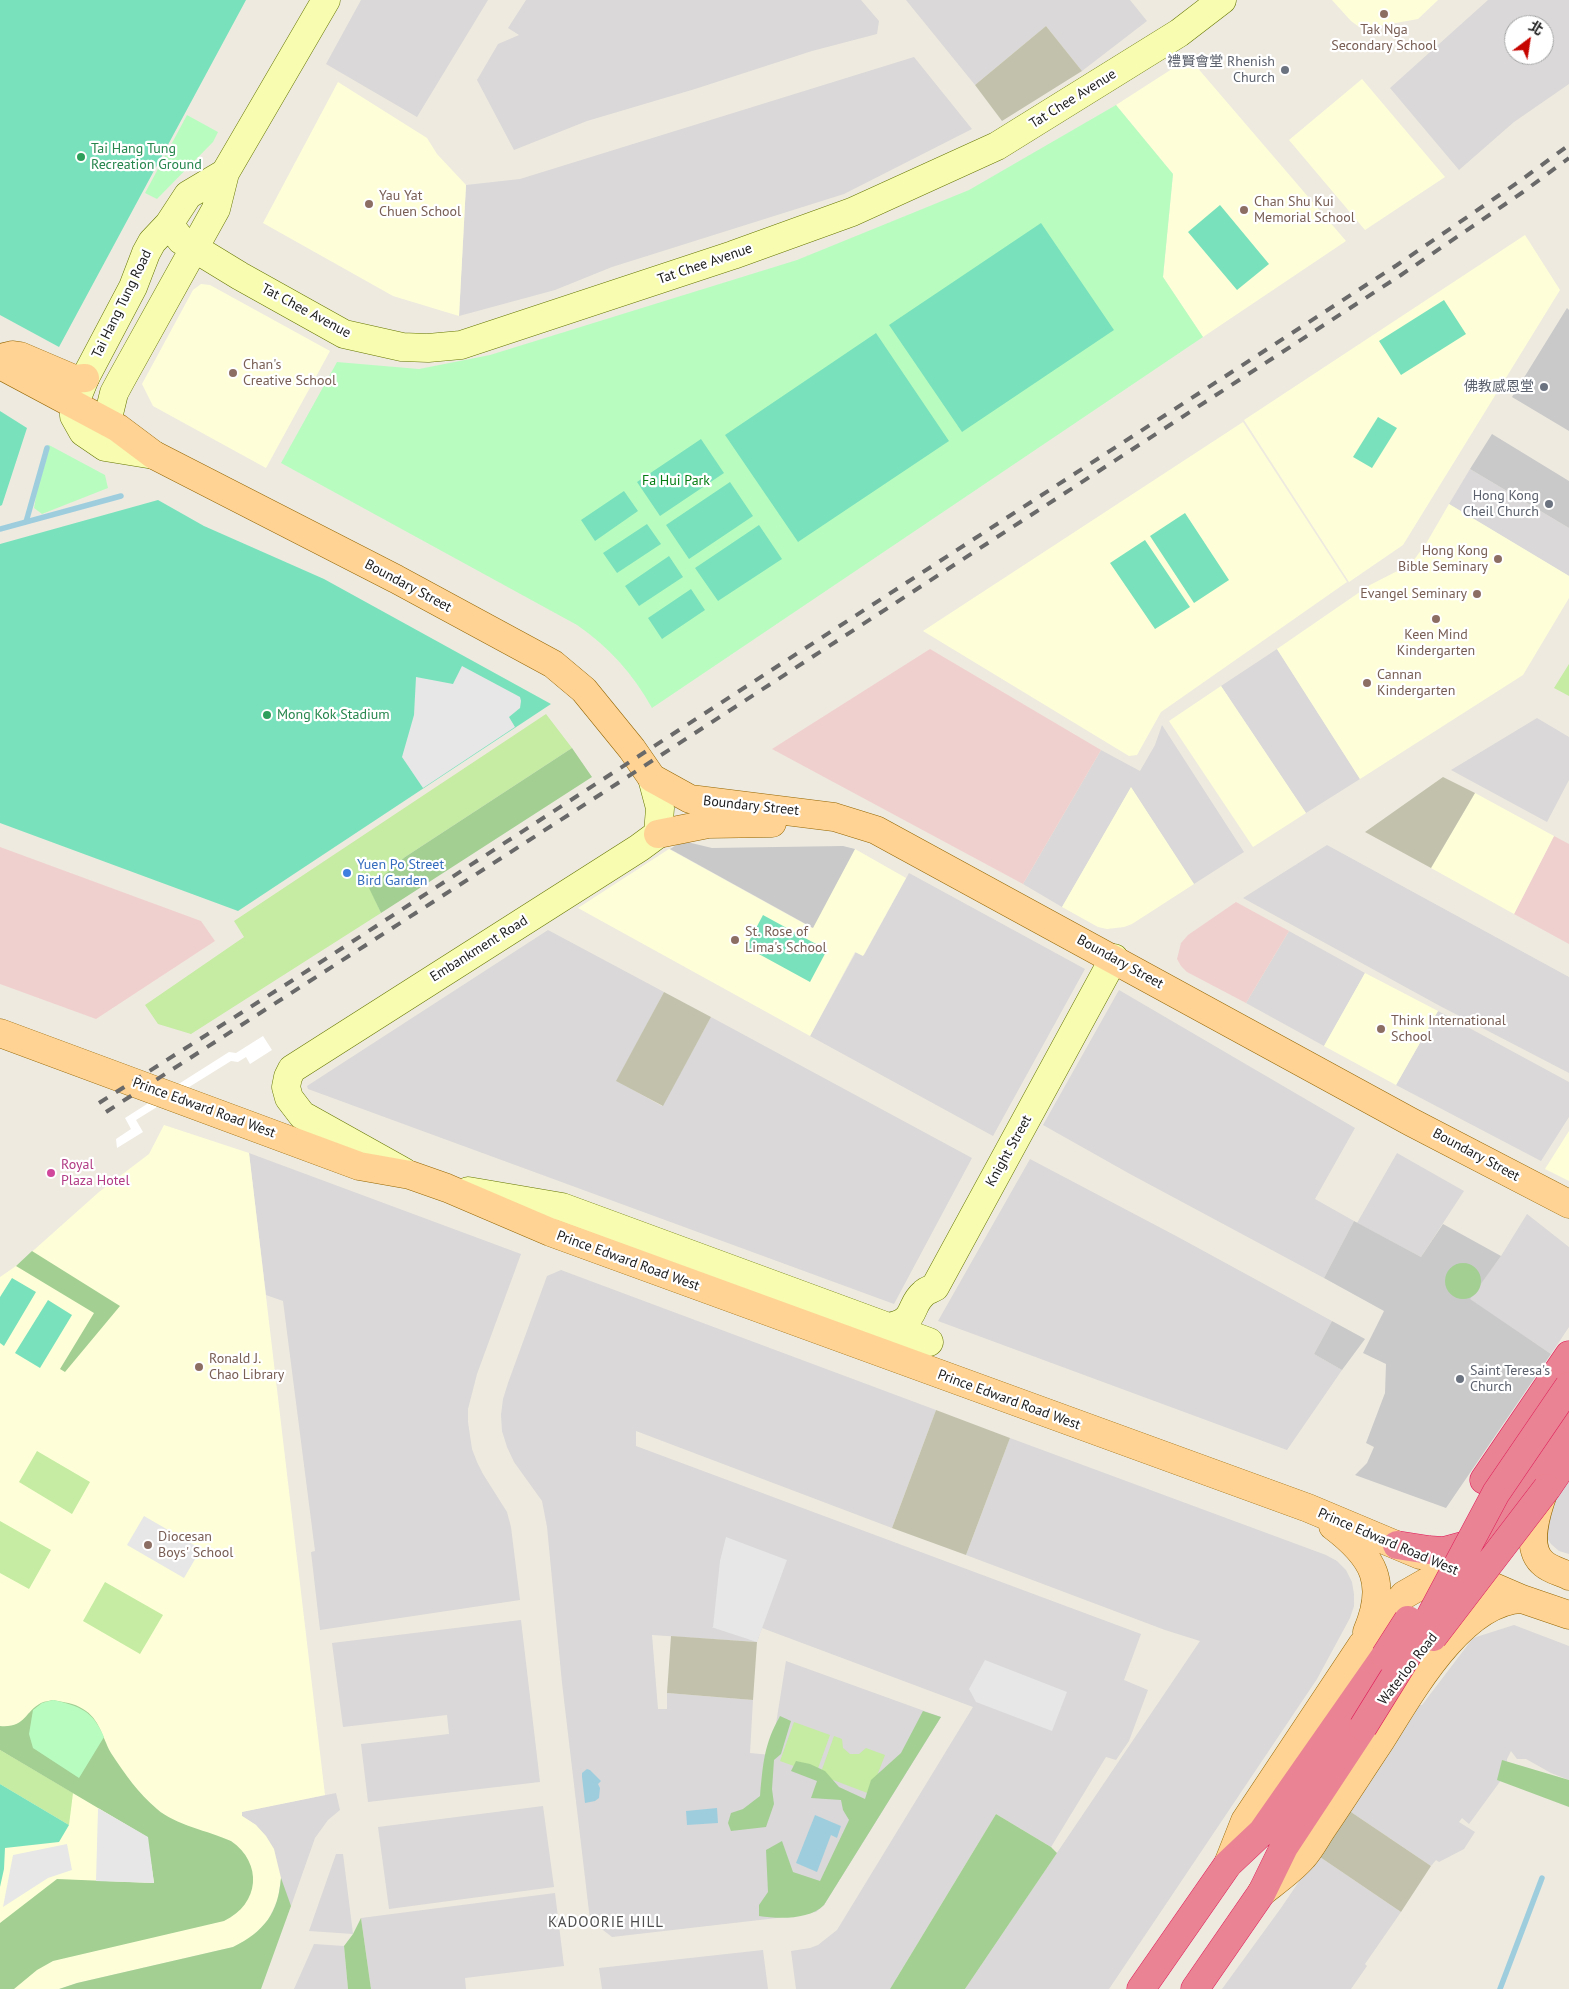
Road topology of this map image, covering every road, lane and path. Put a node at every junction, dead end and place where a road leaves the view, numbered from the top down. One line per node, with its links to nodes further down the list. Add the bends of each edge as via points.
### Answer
1 (326, 0): 3 (main road, Tai Hang Tung Road)
2 (1222, 0): 5 (main road, Tat Chee Avenue, via 1179,33 997,146 852,212 460,345 402,348 344,334)
3 (225, 173): 4 (main road, Tai Hang Tung Road, via 188,195); 5 (main road, Tai Hang Tung Road, via 216,210)
4 (169, 224): 5 (main road, Tat Chee Avenue, via 181,240); 6 (main road, Tai Hang Tung Road, via 152,242)
5 (195, 249): 6 (main road, via 168,253); 11 (main road, Tai Hang Tung Road, via 114,393)
6 (133, 287): 9 (main road, Tai Hang Tung Road)
7 (0, 358): 9 (main road, via 20,356 74,380)
8 (0, 365): 10 (main road, Boundary Street)
9 (85, 378): 10 (main road, Tai Hang Tung Road)
10 (74, 405): 11 (main road, Boundary Street); 12 (main road, Boundary Street, via 74,416 79,426 98,444)
11 (107, 422): 12 (main road, Boundary Street)
12 (154, 456): 13 (main road, Boundary Street, via 396,579 553,664 584,690)
13 (652, 778): 14 (main road, Boundary Street, via 690,798); 15 (main road, Boundary Street, via 660,808)
14 (803, 812): 15 (main road, via 784,823 708,824); 16 (main road, Boundary Street, via 834,817 876,830)
15 (658, 834): 18 (main road, Embankment Road)
16 (1114, 958): 21 (main road, Boundary Street, via 1411,1122); 22 (main road, Knight Street, via 935,1287 923,1293 906,1321)
17 (0, 1033): 19 (main road, Prince Edward Road West, via 359,1166)
18 (300, 1063): 19 (main road, Prince Edward Road West, via 292,1069 286,1087 289,1098 302,1115)
19 (410, 1175): 20 (main road, Prince Edward Road West)
20 (447, 1188): 22 (main road, Prince Edward Road West, via 562,1208); 29 (main road, Prince Edward Road West, via 558,1235)
21 (1569, 1204)
22 (888, 1327)
23 (1569, 1354): 37 (highway, Waterloo Road, bridge, via 1468,1505)
24 (1569, 1386): 37 (highway, bridge, via 1496,1493 1423,1630)
25 (1569, 1419): 30 (highway, via 1485,1533 1444,1551)
26 (1569, 1450): 28 (main road, Waterloo Road)
27 (1569, 1456): 37 (highway, Waterloo Road, bridge, via 1480,1578)
28 (1548, 1480): 31 (main road, Waterloo Road, via 1502,1537); 32 (main road, via 1535,1518 1534,1547 1545,1566)
29 (1308, 1508): 30 (main road, Prince Edward Road West); 35 (main road, via 1346,1536 1368,1560 1374,1572 1376,1607)
30 (1396, 1545): 31 (main road, Prince Edward Road West)
31 (1452, 1569): 33 (main road, Prince Edward Road West); 35 (main road, Waterloo Road, via 1404,1595)
32 (1569, 1576)
33 (1522, 1599): 34 (main road, Prince Edward Road West); 36 (main road, Waterloo Road, via 1496,1605 1462,1627)
34 (1569, 1615)
35 (1362, 1645): 36 (main road, via 1394,1635 1402,1637 1418,1656); 38 (main road, Waterloo Road, via 1245,1820)
36 (1421, 1677): 39 (main road, Waterloo Road, via 1303,1858)
37 (1354, 1721): 38 (highway, Waterloo Road, via 1262,1832); 39 (highway, Waterloo Road)
38 (1228, 1864): 40 (highway, Waterloo Road)
39 (1262, 1892): 41 (highway, Waterloo Road)
40 (1141, 1989)
41 (1195, 1989)

